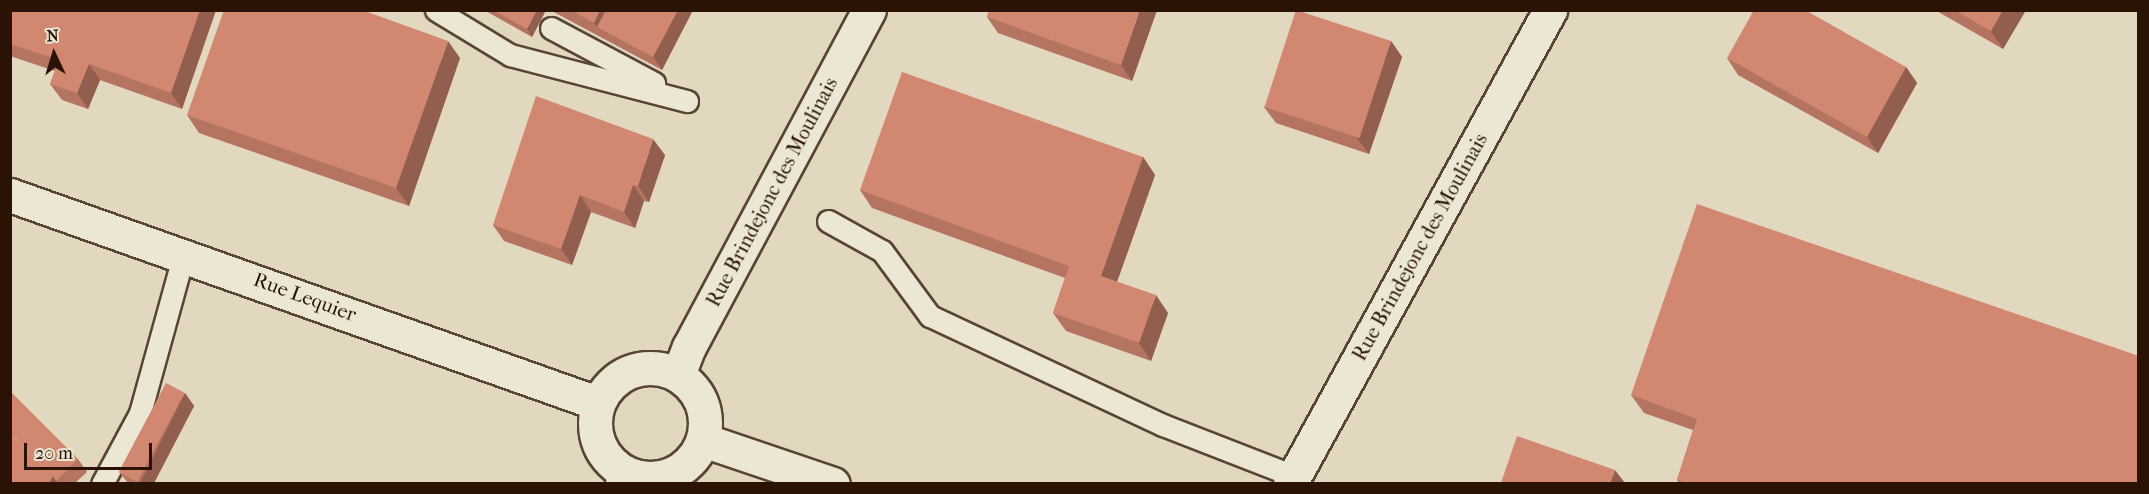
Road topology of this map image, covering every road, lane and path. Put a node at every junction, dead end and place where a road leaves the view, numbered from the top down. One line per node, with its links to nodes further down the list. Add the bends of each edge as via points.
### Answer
1 (436, 10): 4 (lane, via 510,55 687,100)
2 (868, 10): 8 (street, Rue Brindejonc des Moulinais, via 689,346)
3 (1550, 10): 12 (street, Rue Brindejonc des Moulinais)
4 (551, 28)
5 (10, 195): 7 (street, Rue Lequier)
6 (828, 221): 12 (lane, via 882,251 930,316 1163,425)
7 (184, 254): 9 (street, Rue Lequier); 13 (lane, via 140,413)
8 (678, 375): 9 (street, via 647,367 631,370 617,378); 10 (street, via 693,387 702,403)
9 (597, 403): 11 (street, via 594,419 598,443)
10 (703, 440): 11 (street, via 694,457 680,470); 14 (street)
11 (623, 478)
12 (1292, 480)
13 (102, 483)
14 (833, 483)

